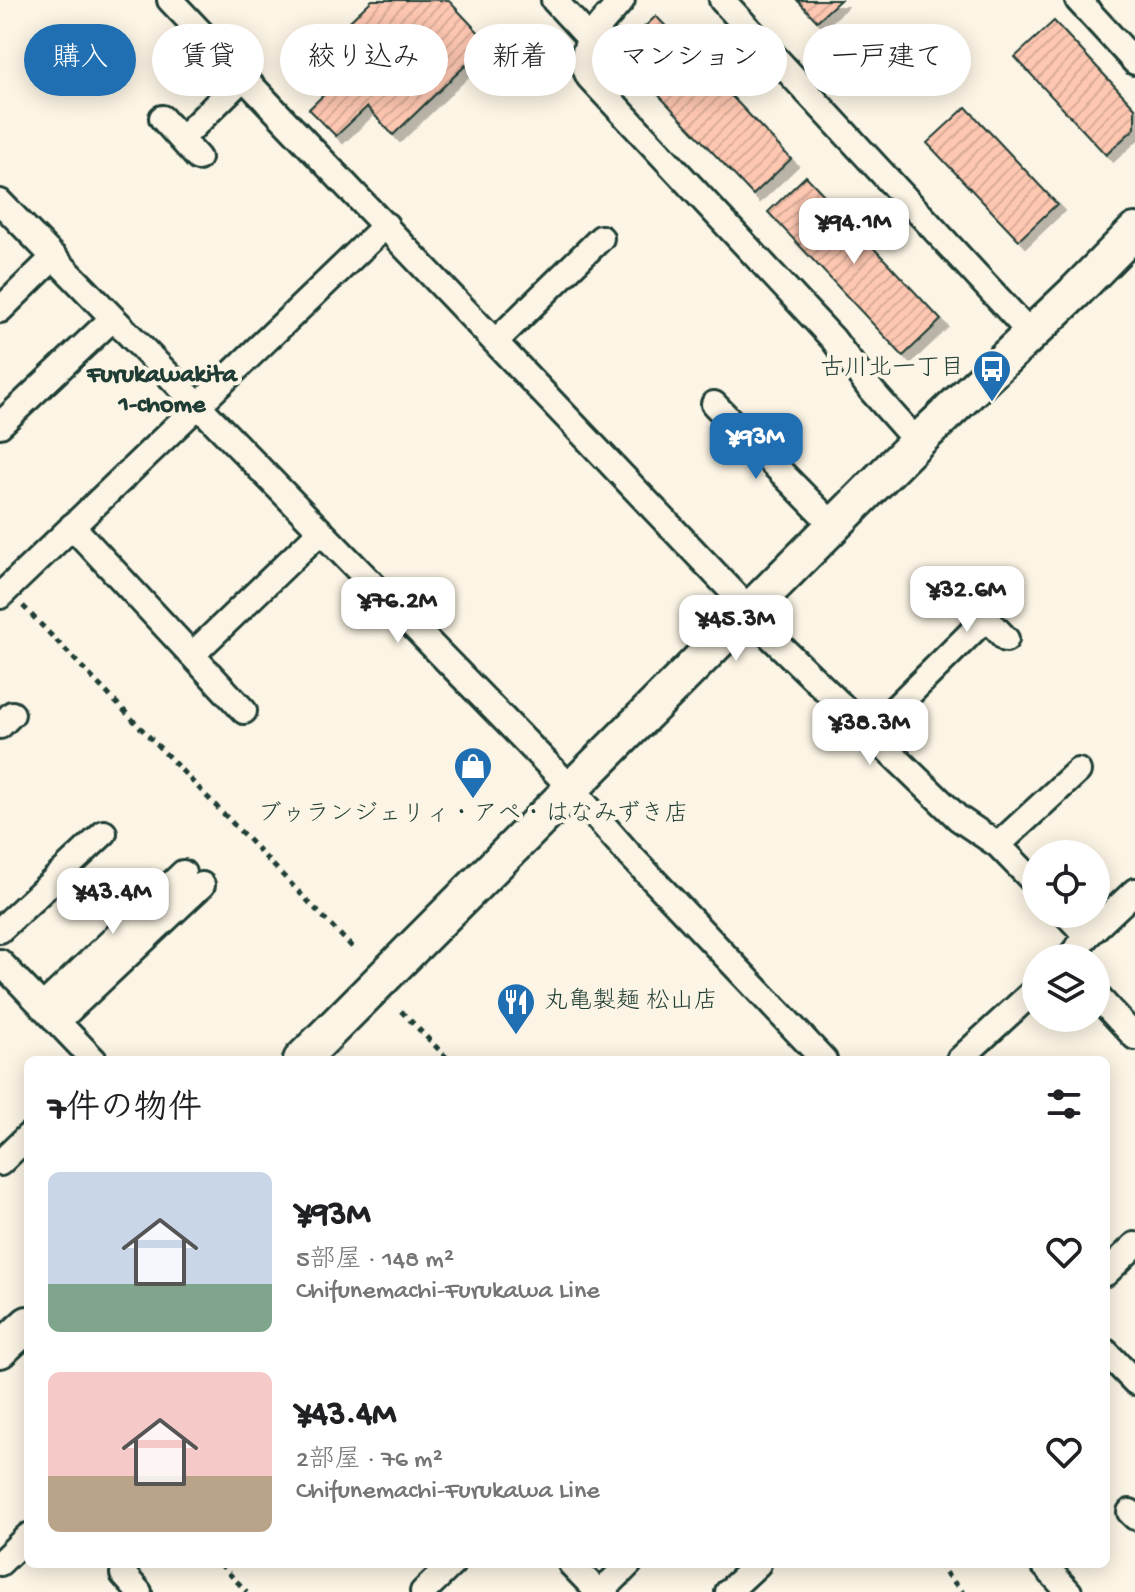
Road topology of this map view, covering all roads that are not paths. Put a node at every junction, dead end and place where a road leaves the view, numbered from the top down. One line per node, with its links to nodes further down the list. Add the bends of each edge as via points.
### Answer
1 (170, 0): 6 (street)
2 (554, 0): 7 (street)
3 (622, 0): 7 (street)
4 (722, 0): 21 (street)
5 (1078, 0): 8 (street)
6 (193, 24)
7 (590, 39): 26 (street, via 582,54 589,77 833,339)
8 (1135, 62)
9 (225, 96): 12 (street)
10 (262, 96): 15 (street)
11 (162, 118): 12 (street)
12 (181, 139): 13 (street)
13 (198, 158)
14 (0, 202): 18 (street)
15 (386, 225): 22 (street); 24 (street)
16 (1135, 231): 21 (street)
17 (601, 238): 22 (street)
18 (54, 257): 19 (street); 20 (street)
19 (0, 310)
20 (113, 318): 24 (street); 25 (street)
21 (1031, 334): 26 (street)
22 (496, 341): 32 (street)
23 (714, 404): 27 (street)
24 (198, 405): 28 (street); 29 (street)
25 (0, 425)
26 (917, 442): 27 (street)
27 (833, 525): 32 (street)
28 (72, 526): 30 (street); 35 (street)
29 (321, 531): 35 (street); 39 (street)
30 (3, 592)
31 (964, 595): 33 (street)
32 (749, 609): 37 (street); 39 (street)
33 (986, 618): 34 (street); 37 (street)
34 (1006, 639)
35 (192, 655): 36 (street)
36 (244, 711)
37 (869, 734): 41 (street, via 958,818)
38 (1078, 771): 41 (street)
39 (571, 788): 55 (street); 56 (street)
40 (104, 833): 46 (street)
41 (998, 845): 42 (street)
42 (1022, 870)
43 (193, 879): 52 (street)
44 (1135, 891): 47 (street)
45 (1079, 928): 47 (street)
46 (0, 930)
47 (1087, 936): 48 (street)
48 (1080, 944)
49 (0, 962): 52 (street)
50 (1022, 1002): 57 (street)
51 (1110, 1010): 53 (street)
52 (50, 1014): 54 (street)
53 (1135, 1037)
54 (90, 1056)
55 (305, 1056)
56 (816, 1056)
57 (963, 1056)
58 (24, 1140): 59 (street)
59 (0, 1163)
60 (1135, 1245): 61 (street)
61 (1110, 1269)
62 (24, 1328): 63 (street)
63 (0, 1350)
64 (1110, 1356): 65 (street)
65 (1135, 1382)
66 (24, 1540): 67 (street)
67 (0, 1563)
68 (448, 1568): 73 (street)
69 (575, 1568): 74 (street)
70 (625, 1568): 74 (street)
71 (754, 1568): 75 (street)
72 (1047, 1568): 76 (street)
73 (423, 1592)
74 (599, 1592)
75 (728, 1592)
76 (1069, 1592)

